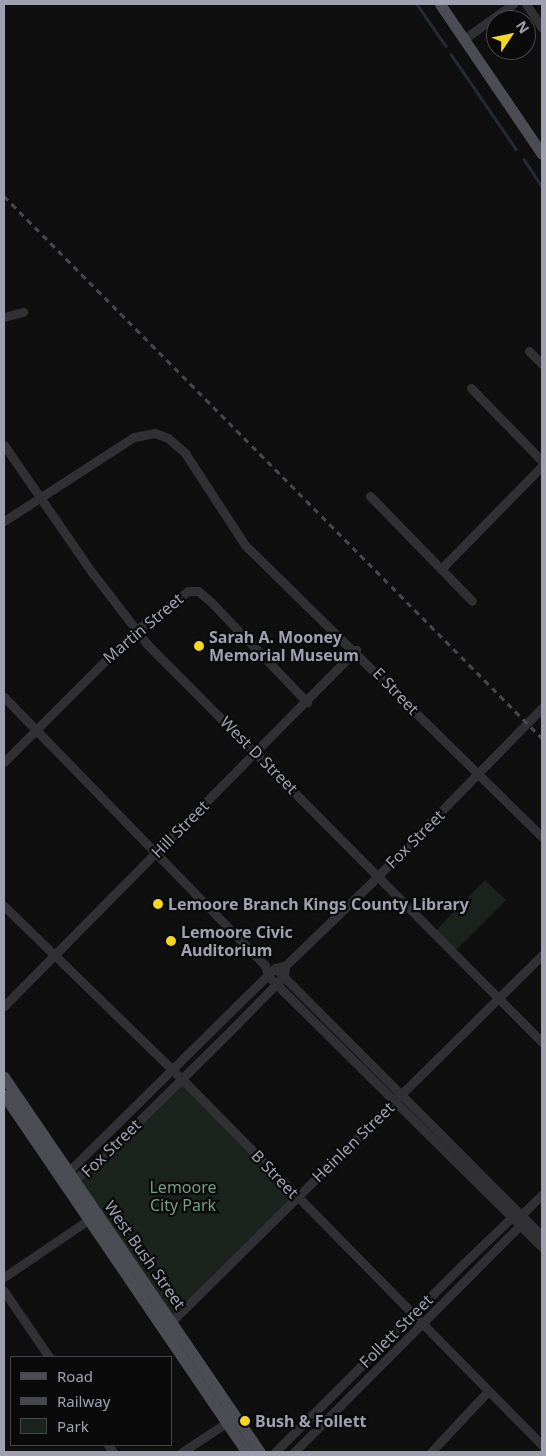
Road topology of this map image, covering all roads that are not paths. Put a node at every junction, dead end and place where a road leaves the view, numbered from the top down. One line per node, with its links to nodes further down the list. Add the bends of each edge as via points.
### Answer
1 (440, 4): 5 (main road)
2 (513, 4): 5 (street)
3 (526, 4): 4 (street)
4 (542, 28)
5 (464, 40): 6 (main road)
6 (542, 154)
7 (23, 312): 8 (street)
8 (4, 317)
9 (529, 351): 10 (street)
10 (542, 364)
11 (472, 388): 13 (street)
12 (4, 445): 16 (street, West D Street)
13 (542, 461)
14 (542, 466): 18 (street)
15 (370, 496): 18 (street)
16 (39, 498): 17 (street); 20 (street, West D Street); 21 (street, E Street, via 126,441 155,434 168,438 185,453 245,545)
17 (4, 521)
18 (441, 569): 19 (street)
19 (472, 601)
20 (136, 631): 23 (street, Martin Street, via 181,595 198,591); 25 (street, Martin Street); 26 (street, West D Street)
21 (356, 650): 23 (street, Hill Street); 28 (street, E Street)
22 (4, 697): 25 (street)
23 (307, 702): 26 (street, Hill Street)
24 (542, 708): 28 (street, Fox Street)
25 (35, 731): 27 (street, Martin Street); 30 (street)
26 (256, 752): 30 (street, Hill Street); 31 (street, West D Street)
27 (4, 762)
28 (478, 776): 29 (street, E Street); 31 (street, Fox Street)
29 (542, 837)
30 (155, 854): 34 (street, Hill Street); 35 (street)
31 (378, 876): 35 (street, Fox Street); 38 (street, West D Street)
32 (4, 906): 34 (street, B Street)
33 (542, 955): 38 (street, Heinlen Street)
34 (54, 958): 39 (street, Hill Street); 41 (street, B Street)
35 (273, 969): 36 (street); 37 (street); 41 (street, Fox Street)
36 (284, 976): 37 (street, Fox Street); 45 (street)
37 (276, 984): 43 (street, Fox Street); 45 (street)
38 (500, 999): 40 (street, West D Street); 45 (street, Heinlen Street)
39 (4, 1006)
40 (542, 1042)
41 (173, 1071): 43 (street, B Street); 46 (street, Fox Street)
42 (4, 1077): 46 (main road, West Bush Street)
43 (182, 1079): 46 (street, Fox Street); 48 (street, B Street)
44 (4, 1095): 46 (main road, West Bush Street)
45 (399, 1098): 48 (street, Heinlen Street); 49 (street); 51 (street)
46 (69, 1180): 50 (main road, West Bush Street)
47 (542, 1195): 49 (street)
48 (297, 1196): 57 (street, B Street); 58 (street, Heinlen Street)
49 (521, 1215): 51 (street); 52 (street); 53 (street)
50 (93, 1217): 55 (street); 58 (main road, West Bush Street)
51 (512, 1217): 52 (street); 57 (street, Follett Street)
52 (520, 1225): 54 (street); 59 (street, Follett Street)
53 (542, 1236)
54 (542, 1247)
55 (4, 1277)
56 (4, 1291): 60 (street)
57 (412, 1315): 59 (street, B Street); 67 (street, Follett Street)
58 (168, 1325): 62 (main road, West Bush Street)
59 (422, 1325): 61 (street, B Street); 68 (street, Follett Street)
60 (48, 1356)
61 (488, 1390): 63 (street, B Street); 69 (street)
62 (231, 1420): 64 (street); 65 (main road, West Bush Street); 66 (main road, West Bush Street)
63 (542, 1445)
64 (182, 1452)
65 (246, 1452)
66 (260, 1452)
67 (275, 1452)
68 (294, 1452)
69 (431, 1452)

